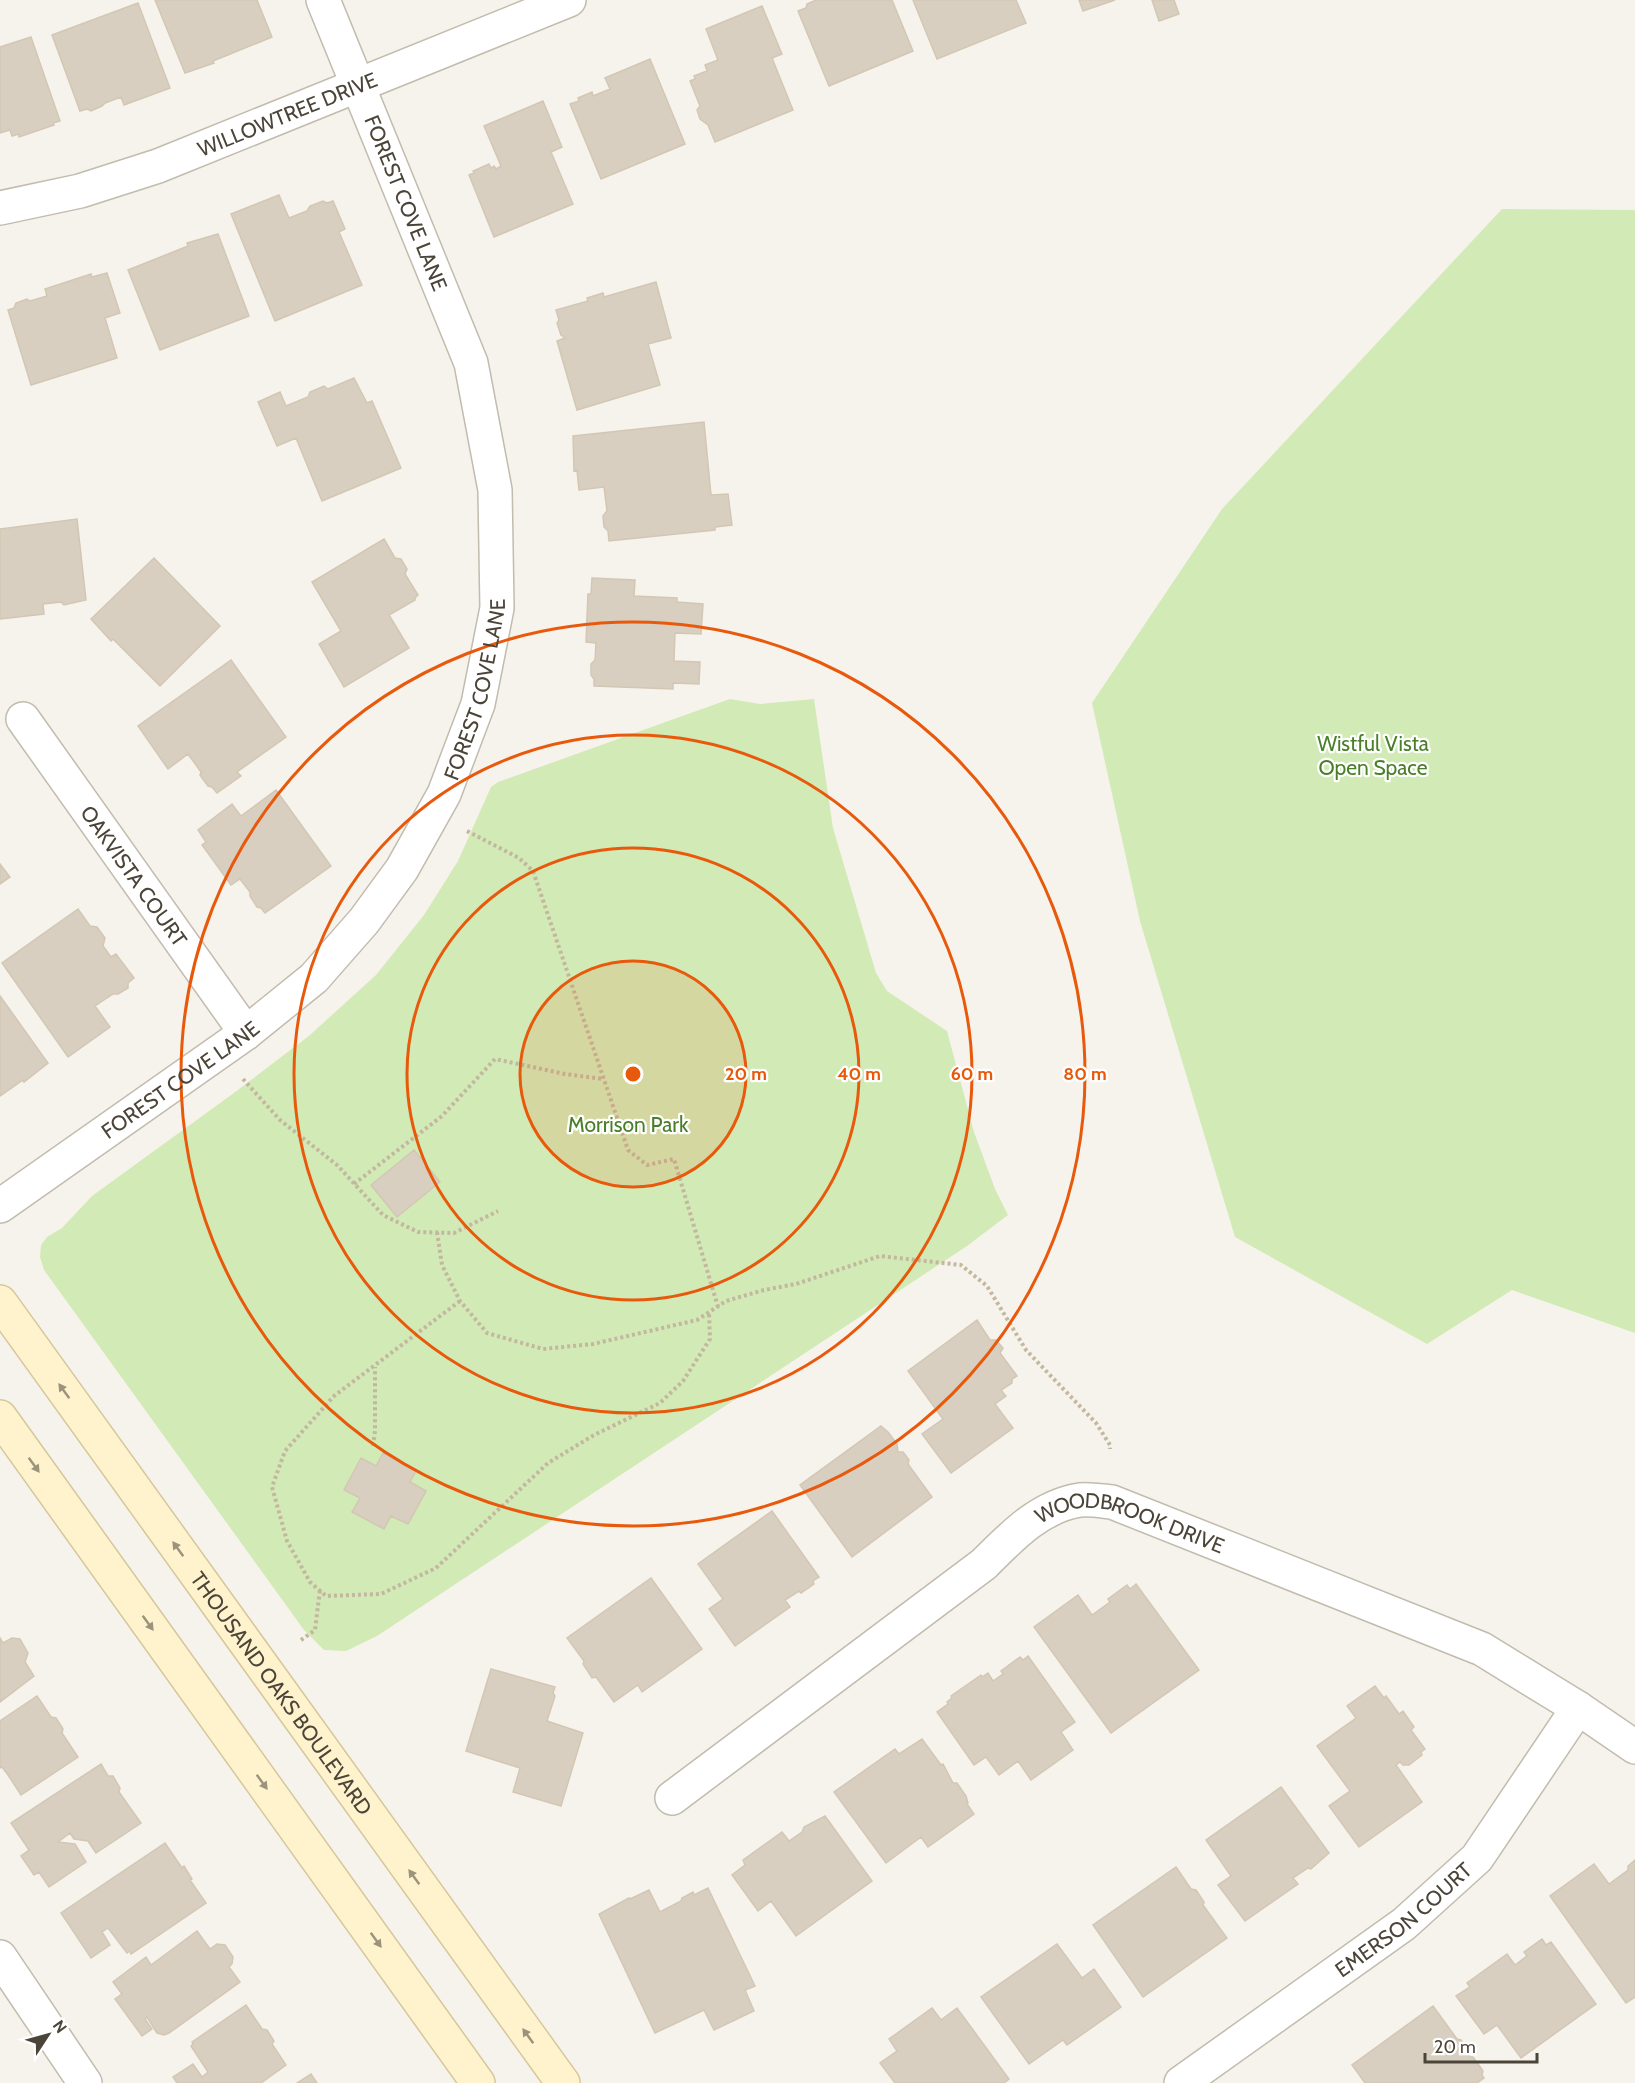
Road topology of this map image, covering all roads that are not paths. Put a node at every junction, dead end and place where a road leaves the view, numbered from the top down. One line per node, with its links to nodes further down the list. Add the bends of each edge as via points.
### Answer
1 (323, 0): 3 (street, FOREST COVE LANE)
2 (569, 0): 3 (street, WILLOWTREE DRIVE)
3 (358, 86): 4 (street, WILLOWTREE DRIVE, via 158,166 80,190); 6 (street, FOREST COVE LANE, via 471,363 495,490 496,608 478,704 444,794 402,869 364,921 314,978)
4 (0, 208)
5 (23, 719): 6 (street, OAKVISTA COURT)
6 (246, 1034): 7 (street, FOREST COVE LANE)
7 (0, 1206)
8 (0, 1302): 16 (main road, THOUSAND OAKS BOULEVARD, one-way to 8)
9 (0, 1418): 15 (main road, one-way to 15)
10 (1578, 1708): 11 (street, WOODBROOK DRIVE); 12 (street, WOODBROOK DRIVE, via 1482,1649 1112,1502 1081,1500 1056,1506 1017,1530 984,1564); 17 (street, EMERSON COURT, via 1477,1858 1404,1924)
11 (1635, 1747)
12 (672, 1798)
13 (4, 1971): 14 (street)
14 (85, 2083)
15 (478, 2083)
16 (563, 2083)
17 (1180, 2083)

